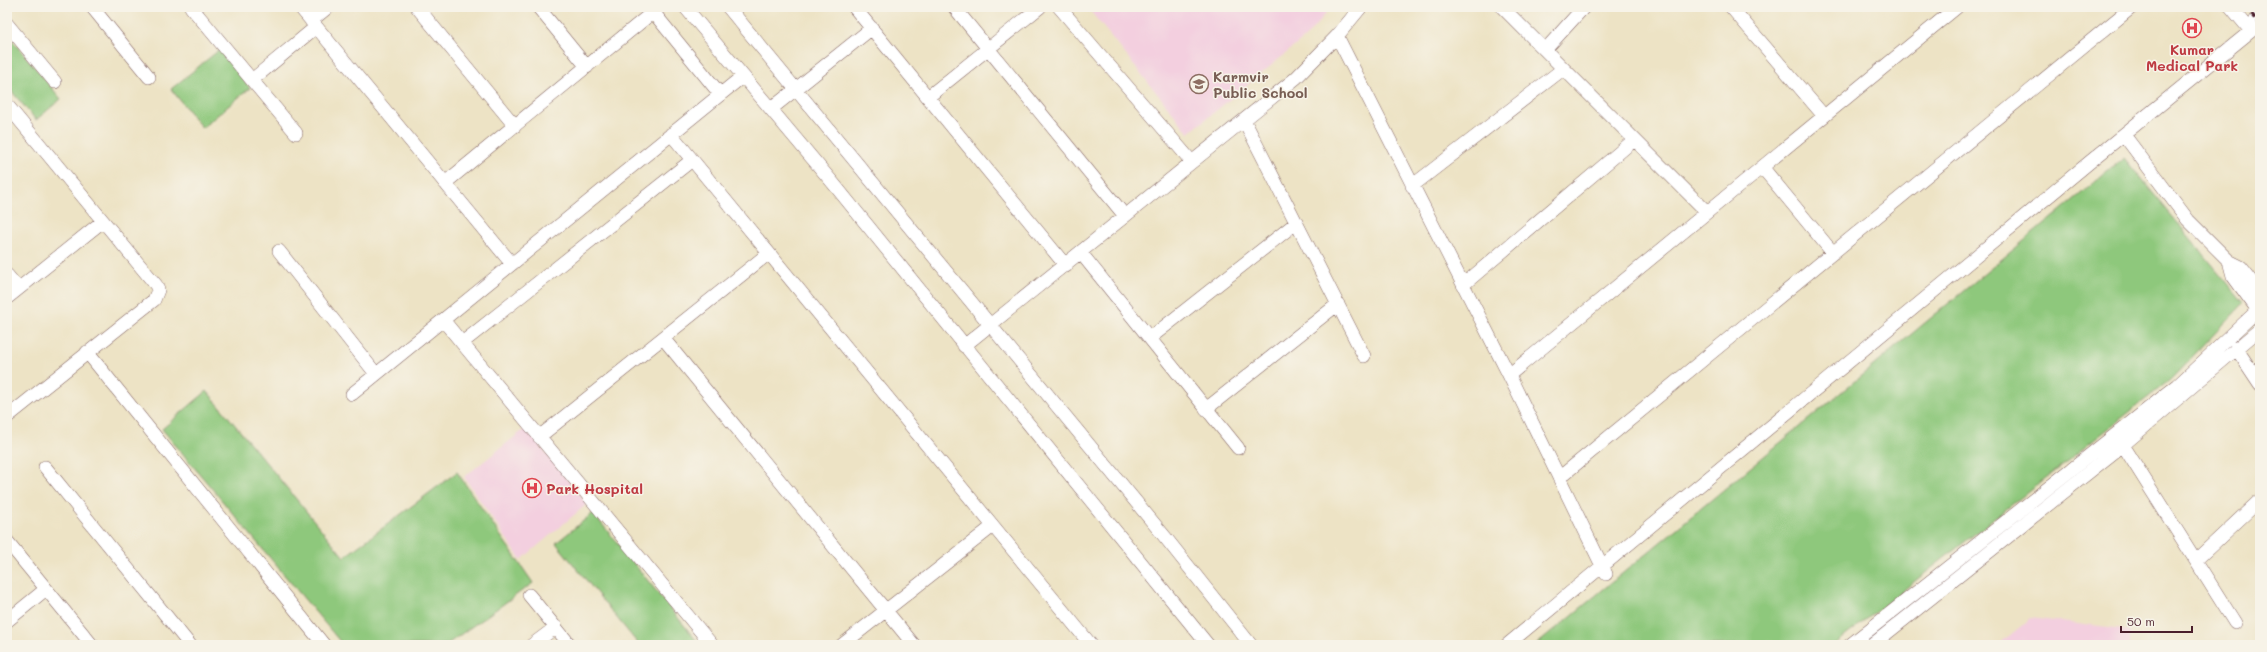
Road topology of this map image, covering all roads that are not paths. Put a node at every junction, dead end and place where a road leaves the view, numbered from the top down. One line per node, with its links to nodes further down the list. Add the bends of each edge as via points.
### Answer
1 (92, 7): 32 (street)
2 (191, 7): 33 (street)
3 (300, 7): 23 (street)
4 (328, 7): 23 (street)
5 (417, 7): 42 (street)
6 (538, 7): 29 (street)
7 (685, 7): 31 (street)
8 (728, 7): 35 (street)
9 (854, 7): 24 (street)
10 (954, 7): 27 (street)
11 (1040, 7): 27 (street)
12 (1059, 7): 48 (street)
13 (1361, 7): 26 (street)
14 (1502, 7): 28 (street)
15 (1584, 7): 28 (street)
16 (1731, 7): 40 (street)
17 (1957, 7): 40 (street)
18 (2132, 7): 59 (street)
19 (2231, 7): 25 (street)
20 (654, 9): 29 (street); 36 (street)
21 (2260, 11): 25 (street)
22 (7, 24): 34 (street)
23 (314, 24): 33 (street); 50 (street)
24 (872, 28): 35 (street); 37 (street)
25 (2255, 34): 45 (street)
26 (1337, 36): 41 (street, via 1296,78); 51 (street)
27 (988, 48): 37 (street); 53 (street)
28 (1545, 50): 30 (street)
29 (587, 67): 42 (street)
30 (1563, 69): 46 (street); 51 (street)
31 (743, 76): 36 (street); 39 (street)
32 (149, 77)
33 (252, 80): 43 (street)
34 (55, 82)
35 (796, 89): 39 (street); 71 (street)
36 (720, 94): 44 (street)
37 (928, 97): 62 (street)
38 (7, 105): 54 (street)
39 (771, 109): 76 (street)
40 (1824, 116): 49 (street)
41 (1244, 120): 48 (street); 55 (street)
42 (515, 126): 50 (street)
43 (296, 133)
44 (671, 134): 47 (street); 61 (street)
45 (2125, 138): 60 (street, via 2188,220); 95 (street)
46 (1634, 140): 52 (street); 64 (street)
47 (692, 160): 57 (street); 75 (street)
48 (1192, 162): 53 (street)
49 (1762, 167): 52 (street); 59 (street)
50 (445, 183): 61 (street)
51 (1412, 186): 64 (street)
52 (1707, 212): 81 (street)
53 (1125, 216): 58 (street)
54 (103, 221): 65 (street); 78 (street, via 158,290 154,300)
55 (1296, 223): 68 (street); 74 (street)
56 (279, 251): 80 (street)
57 (768, 253): 73 (street); 92 (street)
58 (1081, 253): 62 (street); 74 (street)
59 (1833, 253): 90 (street)
60 (2228, 261): 66 (street, via 2241,267); 69 (street, via 2233,276)
61 (512, 264): 70 (street)
62 (1066, 266): 71 (street)
63 (7, 275): 65 (street)
64 (1462, 285): 81 (street)
65 (18, 288): 67 (street)
66 (2260, 291)
67 (7, 298)
68 (1338, 304): 79 (street); 84 (street)
69 (2259, 311): 115 (street, via 2178,385)
70 (443, 320): 75 (street); 80 (street)
71 (990, 325): 76 (street); 112 (street)
72 (2260, 329): 77 (street)
73 (663, 338): 86 (street); 98 (street)
74 (1150, 338): 84 (street)
75 (462, 343): 86 (street)
76 (964, 346): 111 (street)
77 (2236, 348): 82 (street); 87 (street)
78 (87, 352): 85 (street); 104 (street)
79 (1364, 356)
80 (376, 374): 83 (street)
81 (1509, 375): 90 (street)
82 (2260, 384)
83 (352, 394)
84 (1206, 409): 88 (street)
85 (7, 417)
86 (539, 437): 107 (street)
87 (2123, 445): 94 (street); 116 (street)
88 (1238, 448)
89 (45, 467): 103 (street)
90 (1559, 478): 95 (street)
91 (2260, 500): 94 (street)
92 (993, 526): 98 (street); 110 (street)
93 (7, 541): 96 (street)
94 (2196, 559): 100 (street)
95 (1605, 571): 113 (street); 114 (street)
96 (46, 589): 99 (street); 102 (street)
97 (529, 595): 101 (street)
98 (885, 610): 108 (street); 109 (street)
99 (7, 621)
100 (2235, 623)
101 (556, 627): 105 (street); 106 (street)
102 (92, 645)
103 (190, 645)
104 (324, 645)
105 (532, 645)
106 (570, 645)
107 (712, 645)
108 (842, 645)
109 (914, 645)
110 (1091, 645)
111 (1208, 645)
112 (1251, 645)
113 (1508, 645)
114 (1518, 645)
115 (1850, 645)
116 (1872, 645)

